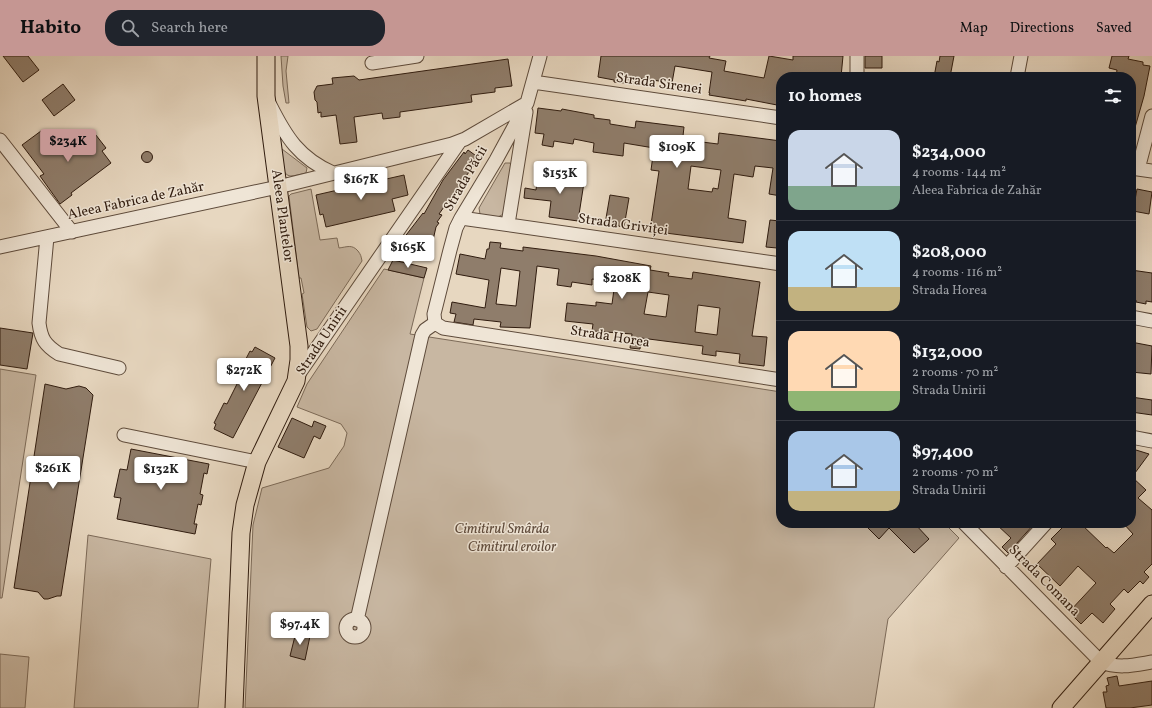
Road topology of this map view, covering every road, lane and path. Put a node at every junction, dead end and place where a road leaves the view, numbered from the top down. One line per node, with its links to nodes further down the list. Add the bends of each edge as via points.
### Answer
1 (266, 56): 10 (main road, Aleea Plantelor)
2 (418, 56): 6 (street)
3 (540, 56): 9 (street, Strada Păcii)
4 (857, 56): 7 (street)
5 (1021, 56): 8 (street)
6 (372, 63)
7 (857, 72)
8 (1018, 72)
9 (533, 82): 11 (street, Strada Păcii); 13 (street, Strada Sirenei)
10 (266, 96): 19 (street, via 282,129 298,150 314,164); 20 (main road, Aleea Plantelor)
11 (527, 103): 15 (street); 21 (street, Strada Păcii); 22 (street)
12 (1152, 116): 16 (street)
13 (776, 117)
14 (0, 140): 23 (street)
15 (460, 141): 19 (street); 31 (street, Strada Unirii)
16 (1136, 166)
17 (1136, 169): 18 (street)
18 (1152, 171)
19 (333, 174): 20 (street, Aleea Fabrica de Zahăr)
20 (278, 187): 23 (street, Aleea Fabrica de Zahăr); 31 (main road, Aleea Plantelor, via 299,346)
21 (461, 218): 22 (street, Strada Griviței); 29 (street, Strada Păcii, via 434,314)
22 (508, 224): 26 (street, Strada Griviței)
23 (72, 232): 24 (street, Aleea Fabrica de Zahăr)
24 (47, 237): 25 (street, Aleea Fabrica de Zahăr); 30 (street, via 39,323 44,342 60,354)
25 (0, 247)
26 (776, 263)
27 (1136, 318): 28 (street)
28 (1152, 321)
29 (435, 323): 32 (street, Strada Horea, via 443,328); 41 (street, via 422,335)
30 (119, 368)
31 (297, 375): 36 (main road, Strada Unirii)
32 (776, 379)
33 (124, 435): 36 (street)
34 (1136, 438): 35 (street)
35 (1152, 441)
36 (257, 462): 44 (main road, Strada Unirii, via 245,505 242,533)
37 (969, 528): 39 (street, Strada Comana)
38 (1041, 528): 39 (street)
39 (1006, 567): 42 (street, Strada Comana)
40 (1152, 604): 42 (main road)
41 (356, 620)
42 (1101, 662): 43 (street, via 1119,667); 45 (main road)
43 (1152, 662)
44 (234, 708)
45 (1061, 708)

